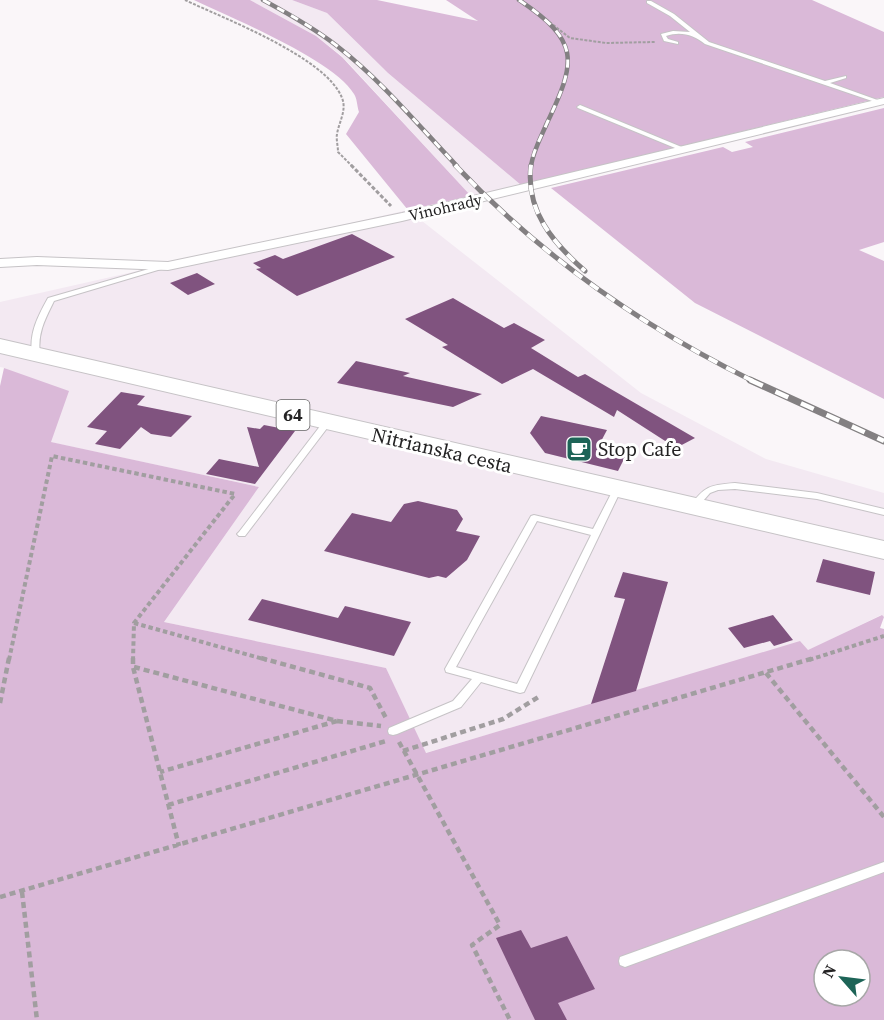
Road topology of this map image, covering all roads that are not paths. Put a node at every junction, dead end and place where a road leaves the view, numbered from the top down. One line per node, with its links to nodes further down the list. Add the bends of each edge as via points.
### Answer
1 (649, 2): 2 (lane, via 672,15)
2 (693, 34): 3 (lane, via 673,32 663,36); 5 (lane, via 707,43)
3 (676, 43)
4 (844, 77): 5 (lane)
5 (825, 84): 6 (lane)
6 (882, 102): 8 (street, Vinohrady)
7 (580, 107): 8 (lane)
8 (682, 149): 10 (street, Vinohrady, via 402,217)
9 (0, 263): 10 (street, Vinohrady)
10 (168, 266): 12 (lane, via 51,300 35,334)
11 (0, 346): 12 (main road, Nitrianska cesta / 64)
12 (36, 354): 13 (main road, Nitrianska cesta / 64)
13 (327, 423): 14 (main road, Nitrianska cesta / 64); 18 (lane)
14 (617, 490): 15 (main road, Nitrianska cesta / 64); 17 (lane)
15 (692, 507): 16 (lane, via 707,491 735,486 817,496); 19 (main road, Nitrianska cesta / 64)
16 (884, 513)
17 (596, 533): 20 (lane, via 520,688); 20 (lane, via 534,518 450,669)
18 (242, 534)
19 (884, 550)
20 (479, 677): 21 (lane, via 457,704)
21 (393, 731)
22 (884, 867): 23 (lane)
23 (625, 961)

